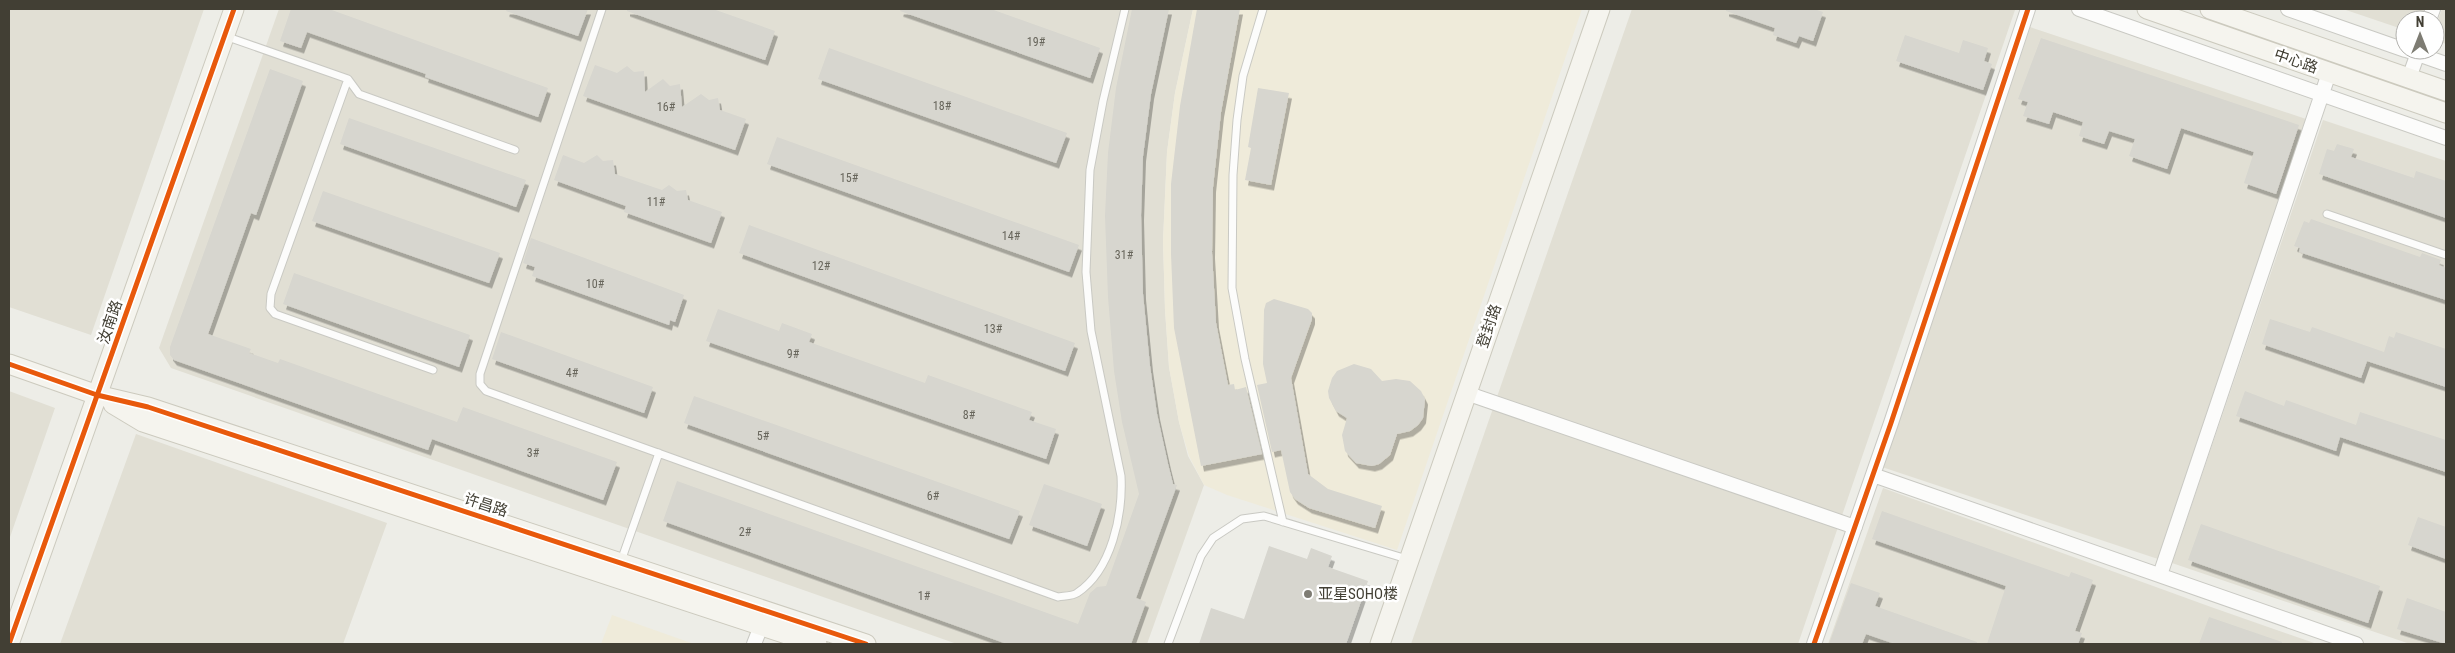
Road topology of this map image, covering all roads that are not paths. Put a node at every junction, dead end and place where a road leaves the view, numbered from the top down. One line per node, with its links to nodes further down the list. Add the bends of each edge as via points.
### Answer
1 (234, 9): 11 (street, 汝南路)
2 (602, 9): 28 (lane, via 480,374 480,384 486,391)
3 (1125, 9): 28 (lane, via 1090,170 1086,272 1091,331 1121,476 1122,500 1113,540 1102,564 1083,588 1076,594 1058,597)
4 (1263, 9): 30 (lane, via 1243,76 1237,120 1232,288 1244,359)
5 (1600, 9): 26 (street, 登封路)
6 (2028, 9): 29 (street)
7 (2079, 9): 18 (street)
8 (2147, 9): 14 (street, 中心路)
9 (2210, 9): 15 (street, 中心路)
10 (2288, 9): 12 (street)
11 (224, 36): 16 (lane); 27 (street, 汝南路)
12 (2395, 45)
13 (2411, 60): 15 (street)
14 (2329, 72): 18 (street); 19 (street, 中心路)
15 (2409, 78): 17 (street, 中心路)
16 (348, 79): 21 (lane, via 358,94); 25 (lane, via 271,294 270,308 275,314)
17 (2446, 91)
18 (2322, 94): 20 (street); 34 (street)
19 (2446, 113)
20 (2446, 138)
21 (515, 150)
22 (2328, 214): 23 (lane)
23 (2446, 256)
24 (9, 364): 27 (street)
25 (433, 370)
26 (1466, 393): 31 (street); 32 (street, 登封路)
27 (97, 395): 33 (street, 许昌路, via 148,407); 35 (street, 许昌路, via 143,422); 37 (street, 汝南路)
28 (659, 453): 33 (lane)
29 (1873, 475): 31 (street); 34 (street)
30 (1283, 522): 32 (lane); 41 (lane, via 1264,516 1242,519 1213,538 1201,556)
31 (1855, 527): 43 (street)
32 (1409, 560): 42 (street, 登封路)
33 (620, 563): 40 (street, 许昌路)
34 (2160, 575): 36 (street)
35 (761, 626): 38 (street); 39 (street, 许昌路)
36 (2335, 641): 44 (street)
37 (10, 644)
38 (754, 644)
39 (817, 644)
40 (866, 644)
41 (1168, 644)
42 (1380, 644)
43 (1814, 644)
44 (2356, 644)

